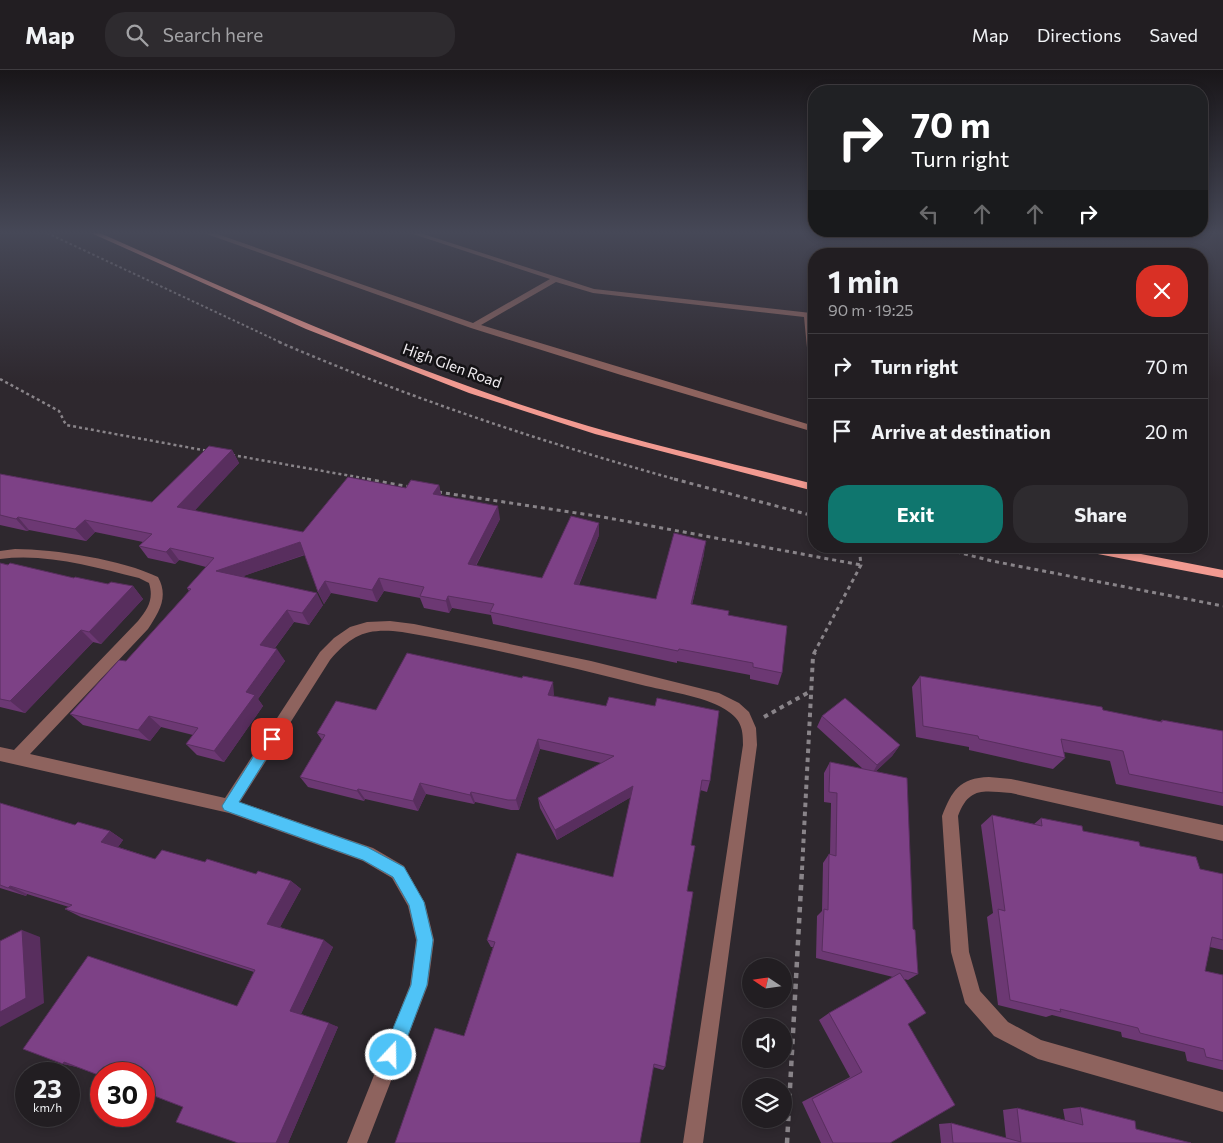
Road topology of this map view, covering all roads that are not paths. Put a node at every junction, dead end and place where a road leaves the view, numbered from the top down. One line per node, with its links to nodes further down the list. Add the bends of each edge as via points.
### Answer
1 (206, 283): 8 (main road, High Glen Road, via 374,355 454,384 610,435)
2 (351, 283): 6 (street)
3 (549, 283): 6 (street)
4 (564, 283): 5 (street, via 593,292)
5 (808, 315)
6 (474, 326): 7 (street)
7 (808, 427)
8 (808, 486)
9 (1114, 553): 11 (main road)
10 (0, 555): 13 (street, via 39,553 142,574 154,580 159,592 155,608 143,624)
11 (1223, 574)
12 (0, 754): 13 (street)
13 (17, 758): 14 (street)
14 (229, 806): 17 (street, via 367,854 398,872 416,902 425,940 419,985); 18 (street, via 325,656 355,629 387,626 414,630 634,676 732,705 750,724 750,745)
15 (1223, 833): 16 (street, via 1011,786 986,784 968,787 956,799 950,816 960,952 972,996 1001,1029 1038,1049)
16 (1223, 1102)
17 (357, 1143)
18 (693, 1143)

